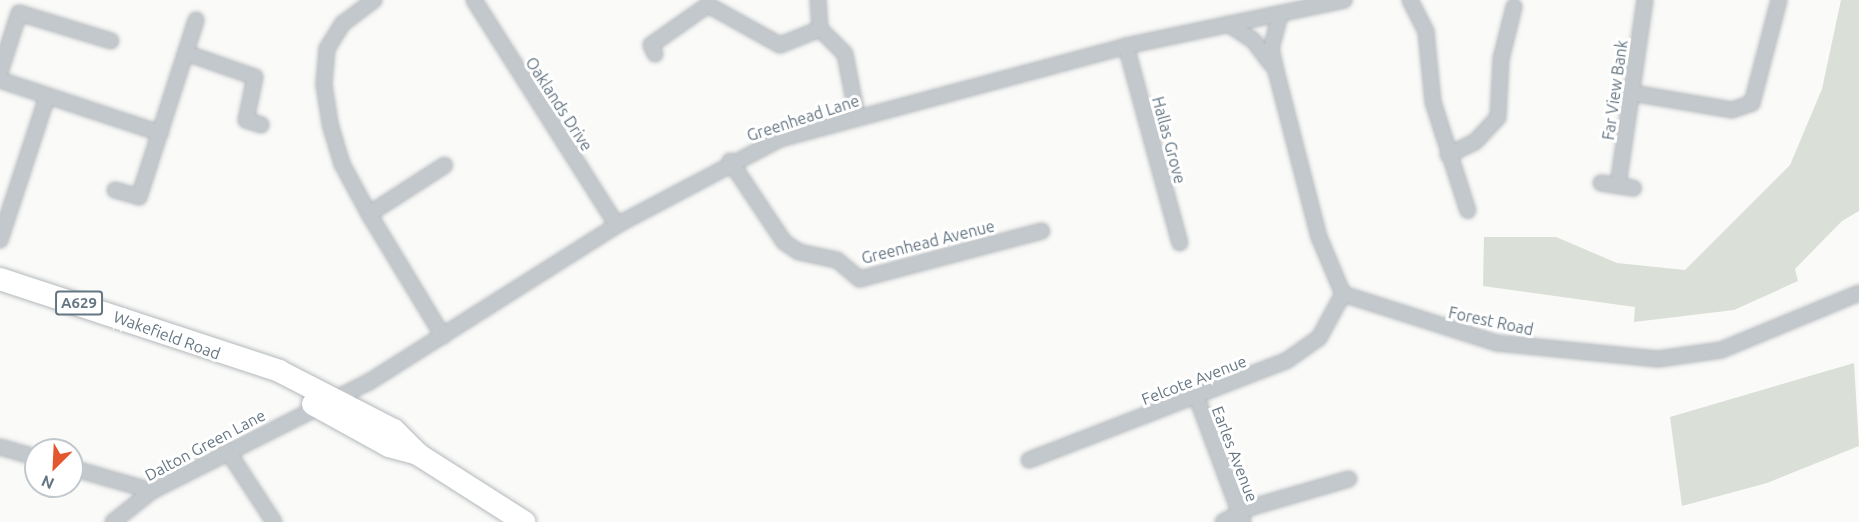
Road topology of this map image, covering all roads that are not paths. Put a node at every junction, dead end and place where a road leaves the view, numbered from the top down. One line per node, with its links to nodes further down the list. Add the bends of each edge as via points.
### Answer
1 (374, 0): 33 (street, via 343,23 327,49 324,85 342,164)
2 (474, 0): 34 (street, Oaklands Drive)
3 (818, 0): 12 (street)
4 (1344, 0): 9 (street, Greenhead Lane)
5 (1410, 0): 25 (street, via 1426,32 1432,102)
6 (1645, 0): 20 (street, Far View Bank)
7 (1779, 0): 20 (street, via 1752,103 1732,110)
8 (1514, 7): 25 (street, via 1501,59 1498,117 1474,142)
9 (1280, 15): 11 (street, Greenhead Lane); 17 (street, via 1271,48)
10 (196, 20): 15 (street)
11 (1228, 24): 14 (street, Greenhead Lane); 17 (street, via 1253,40)
12 (820, 29): 16 (street, via 780,45 708,5 651,45); 22 (street, via 845,54)
13 (111, 41): 18 (street, via 19,12)
14 (1126, 46): 22 (street, Greenhead Lane); 37 (street, Hallas Grove)
15 (186, 53): 23 (street, via 255,77 246,120); 24 (street)
16 (655, 54)
17 (1276, 71): 40 (street, via 1319,237)
18 (0, 72)
19 (0, 80): 21 (street)
20 (1632, 93): 29 (street, Far View Bank)
21 (46, 97): 24 (street); 36 (street)
22 (857, 116): 26 (street, Greenhead Lane)
23 (261, 125)
24 (160, 133): 31 (street, via 139,197)
25 (1448, 155): 32 (street)
26 (730, 161): 34 (street, Greenhead Lane); 35 (street, Greenhead Avenue, via 784,242 799,252 837,260 860,279)
27 (445, 165): 33 (street)
28 (1601, 183): 29 (street)
29 (1618, 185): 30 (street)
30 (1634, 188)
31 (115, 190)
32 (1468, 211)
33 (369, 214): 41 (street)
34 (617, 225): 41 (street, Greenhead Lane)
35 (1042, 231)
36 (0, 240)
37 (1180, 243)
38 (0, 279): 43 (highway, Wakefield Road / A629, via 279,371)
39 (1859, 293): 40 (street, Forest Road, via 1721,350 1658,360 1497,343)
40 (1343, 294): 42 (street, Felcote Avenue, via 1331,322 1304,350)
41 (443, 336): 43 (street, Greenhead Lane)
42 (1197, 398): 47 (street, Felcote Avenue); 51 (street, Earles Avenue)
43 (327, 403): 45 (street, Dalton Green Lane); 54 (highway, Wakefield Road / A629, via 394,430 419,455)
44 (0, 447): 46 (street)
45 (227, 450): 50 (street, Dalton Green Lane); 53 (street, via 251,494)
46 (24, 454)
47 (1029, 460)
48 (84, 471): 50 (street)
49 (1349, 479): 51 (street, via 1248,508)
50 (152, 491): 52 (street, Dalton Green Lane)
51 (1242, 519): 55 (street)
52 (113, 522)
53 (274, 522)
54 (524, 522)
55 (1223, 522)

